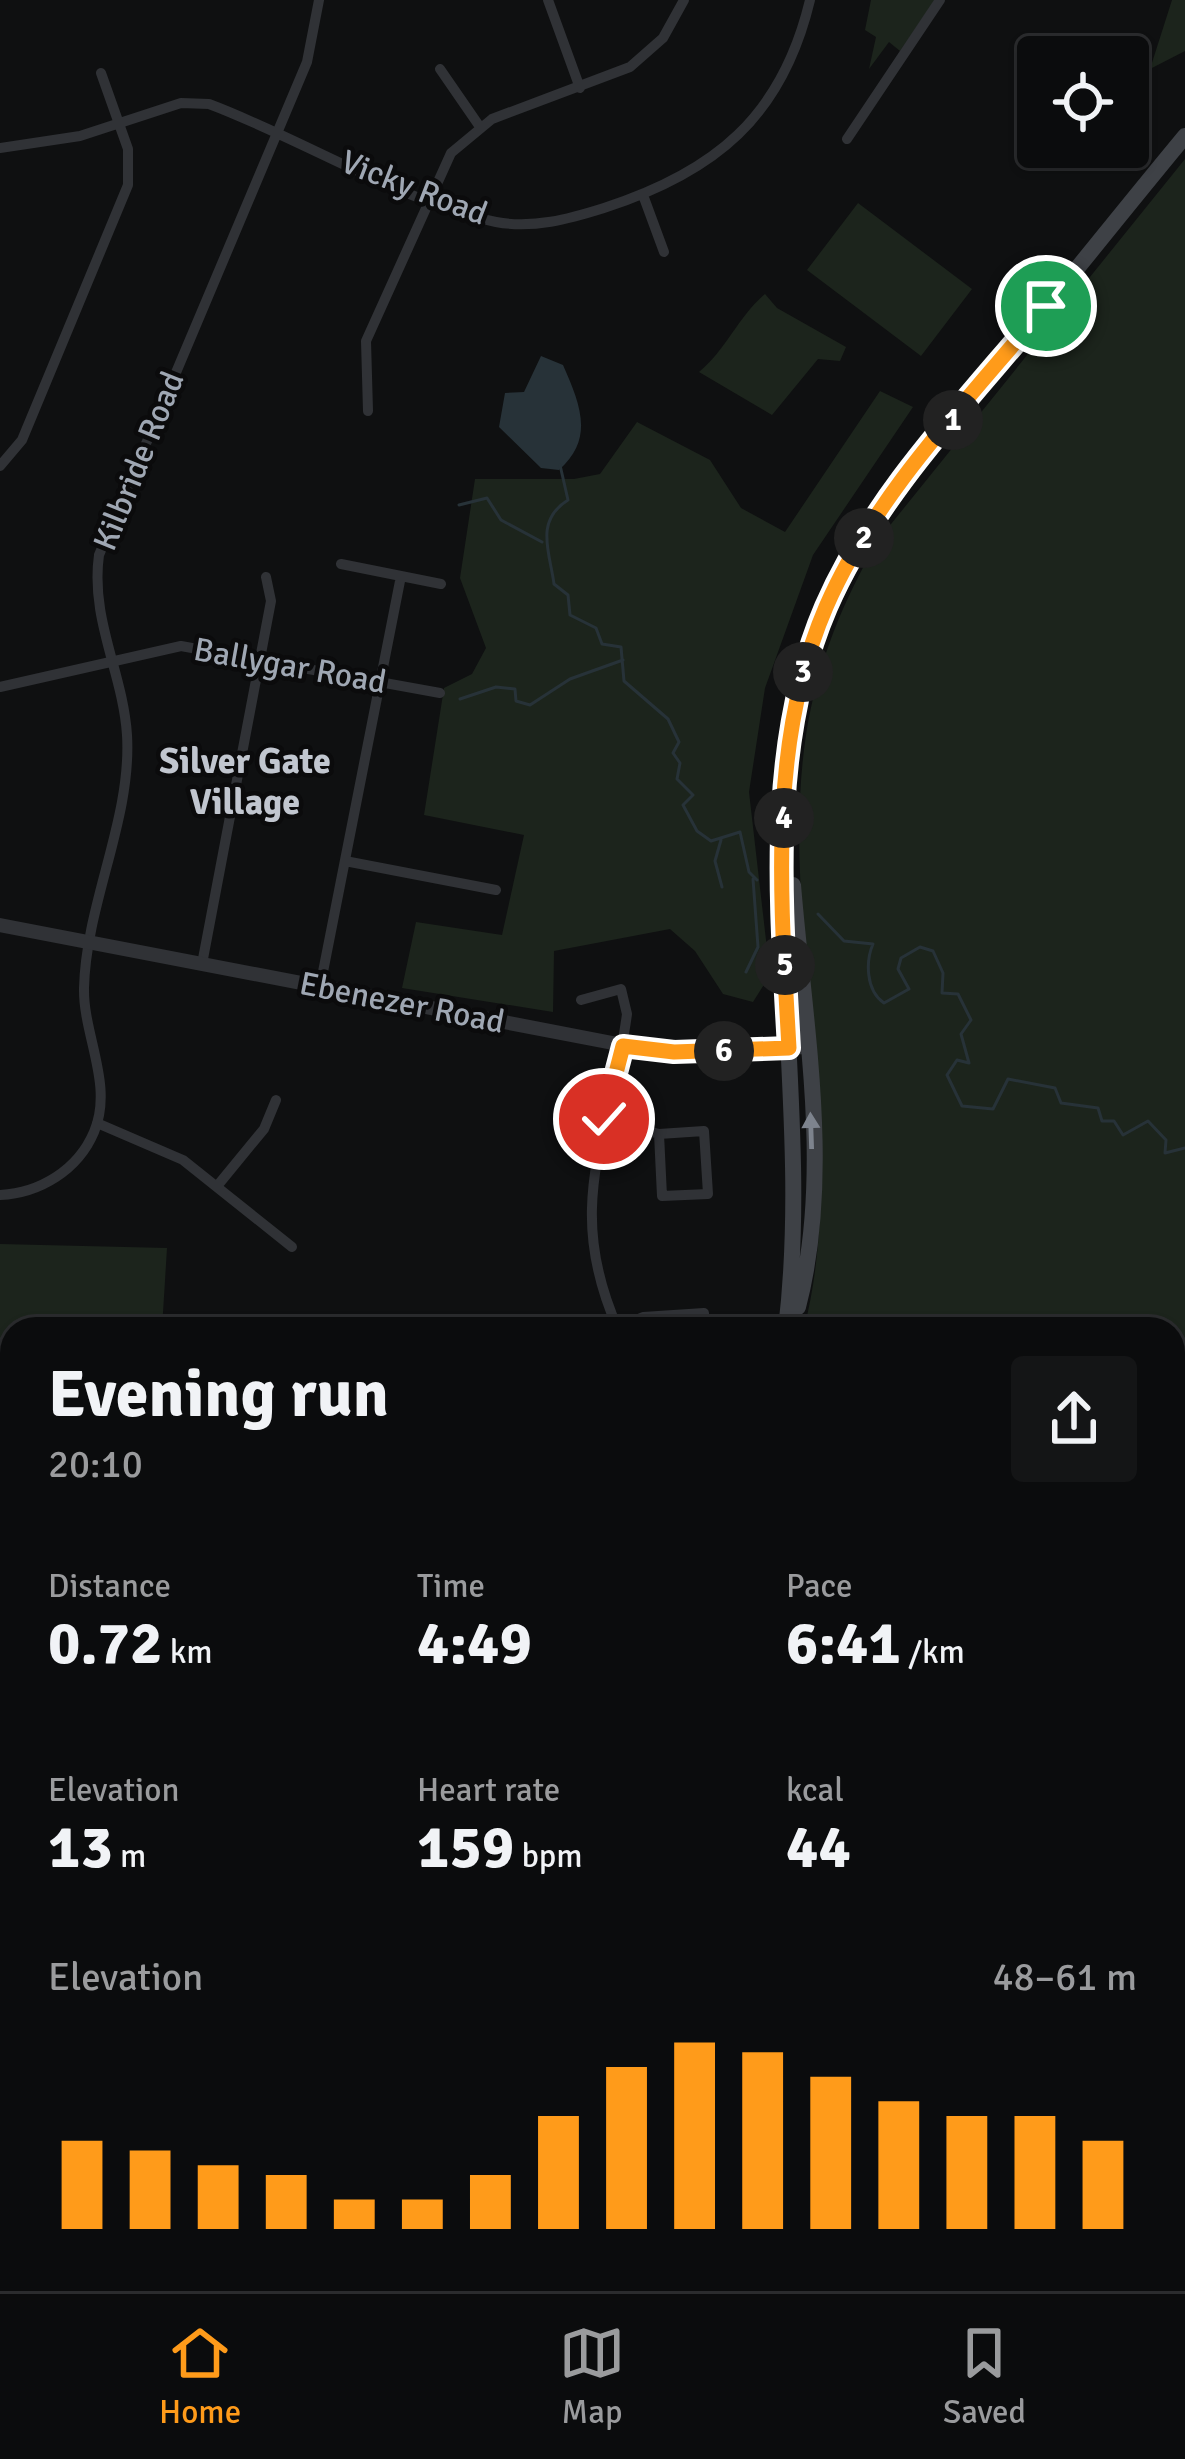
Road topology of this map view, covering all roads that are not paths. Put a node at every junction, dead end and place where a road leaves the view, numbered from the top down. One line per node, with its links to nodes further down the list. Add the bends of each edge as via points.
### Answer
1 (319, 0): 11 (street, Kilbride Road, via 307,62)
2 (548, 0): 8 (street)
3 (684, 0): 8 (street, via 642,59)
4 (810, 0): 15 (street, Vicky Road, via 794,55 750,123 695,171)
5 (940, 0): 13 (street)
6 (440, 69): 10 (street)
7 (100, 73): 9 (street)
8 (580, 88): 10 (street)
9 (121, 124): 11 (street, Vicky Road, via 192,103); 14 (street, Vicky Road); 19 (street, via 126,194 22,440)
10 (480, 127): 16 (street, via 451,153)
11 (277, 133): 16 (street, Vicky Road); 24 (street, Kilbride Road, via 99,555 98,610)
12 (1185, 136): 37 (main road, via 905,479 840,579 799,685 784,785)
13 (847, 139)
14 (0, 148)
15 (643, 195): 16 (street, Vicky Road, via 524,224); 17 (street)
16 (428, 198): 18 (street, via 366,341)
17 (664, 252)
18 (368, 411)
19 (0, 466)
20 (341, 565): 21 (street)
21 (401, 576): 23 (street); 26 (street)
22 (266, 577): 25 (street, via 271,601)
23 (441, 584)
24 (110, 659): 25 (street, Ballygar Road, via 181,646); 27 (street, Ballygar Road); 32 (street, Kilbride Road, via 127,744)
25 (260, 659): 26 (street, Ballygar Road); 33 (street)
26 (380, 682): 28 (street, Ballygar Road); 29 (street)
27 (0, 687)
28 (440, 694)
29 (345, 861): 30 (street); 34 (street)
30 (496, 890)
31 (0, 925): 32 (street, Ebenezer Road)
32 (91, 943): 33 (street, Ebenezer Road); 40 (street, Kilbride Road, via 85,998 100,1083)
33 (202, 964): 34 (street, Ebenezer Road)
34 (320, 987): 36 (street, Ebenezer Road)
35 (581, 1000): 36 (street, via 621,989)
36 (623, 1046): 37 (street, Ebenezer Road); 39 (street)
37 (798, 1047): 48 (main road)
38 (276, 1100): 42 (street, via 264,1129)
39 (604, 1119): 41 (street); 45 (street, via 593,1167 593,1232)
40 (97, 1123): 42 (street, via 156,1145); 43 (street, via 64,1171 32,1190)
41 (658, 1134): 41 (street, via 704,1131 708,1194 662,1196)
42 (218, 1186): 44 (street)
43 (0, 1195)
44 (292, 1247)
45 (613, 1317)
46 (643, 1317): 47 (street)
47 (704, 1317)
48 (789, 1317)

